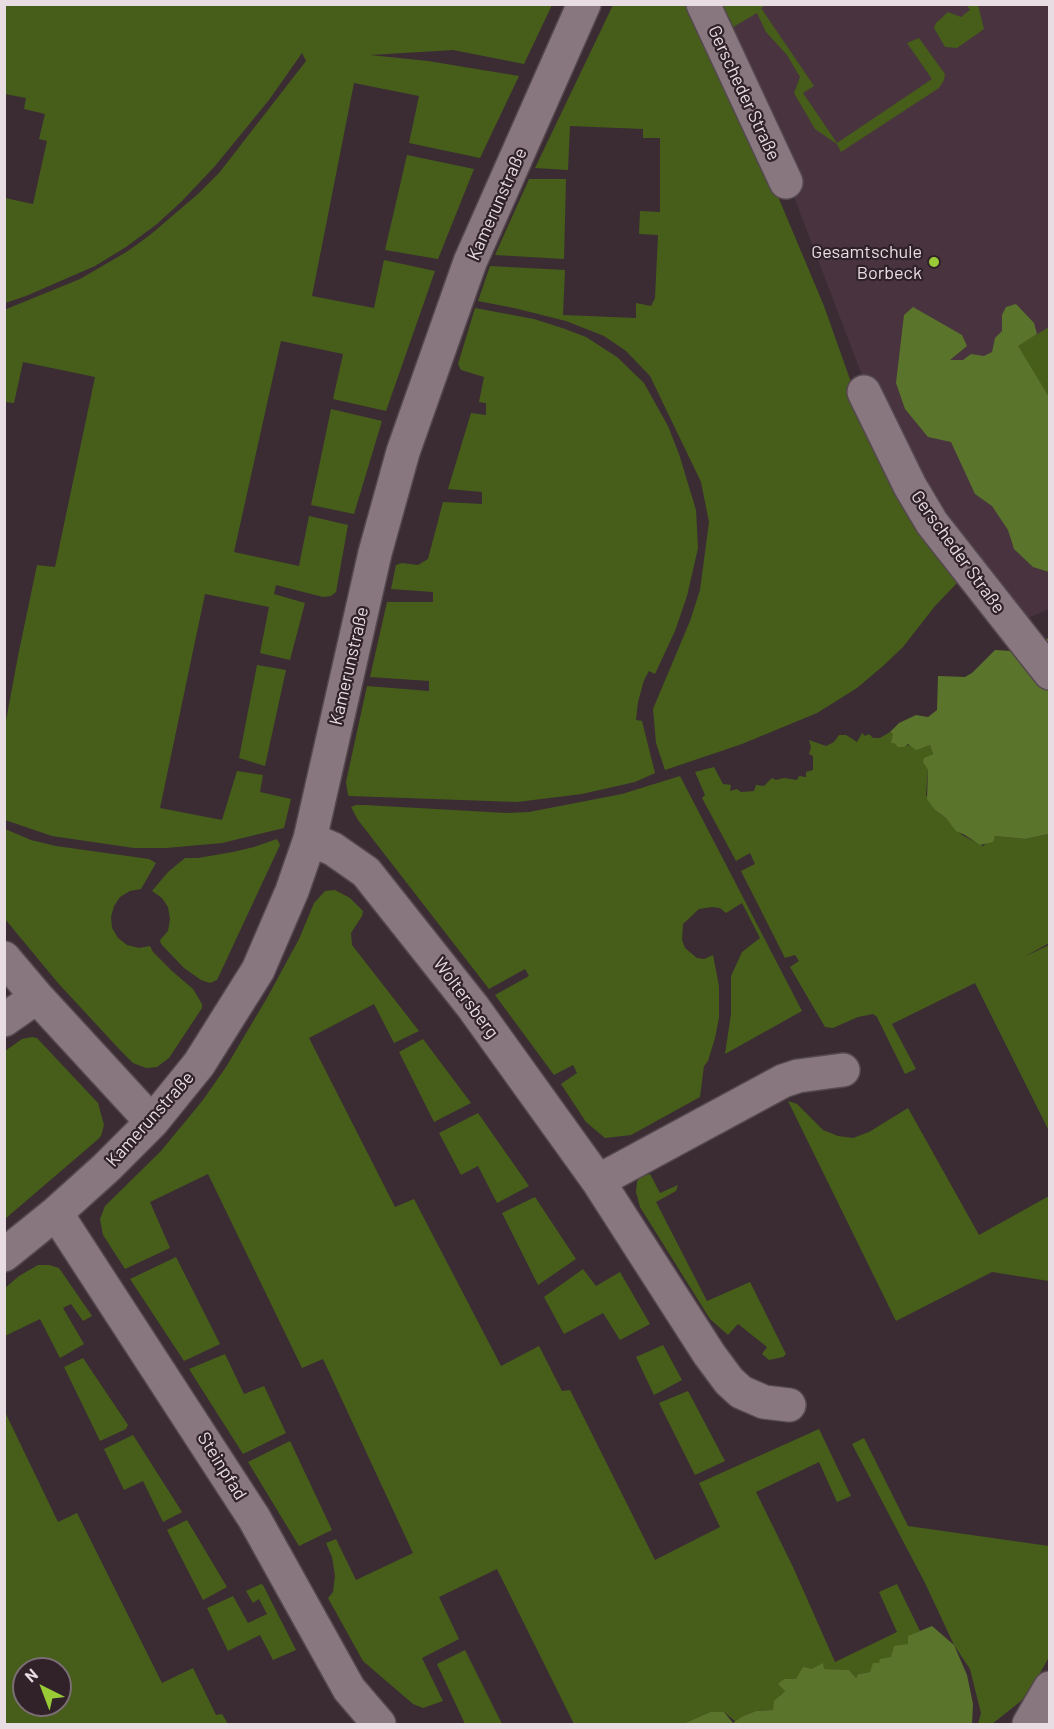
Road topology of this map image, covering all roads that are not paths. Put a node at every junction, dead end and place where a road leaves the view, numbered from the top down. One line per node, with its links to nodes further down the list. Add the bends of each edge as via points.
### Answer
1 (584, 4): 6 (street, Kamerunstraße, via 470,262 403,452 375,553)
2 (703, 4): 3 (street, Gerscheder Straße)
3 (786, 182)
4 (864, 392): 5 (street, Gerscheder Straße, via 932,524)
5 (1050, 673)
6 (310, 839): 11 (street, Kamerunstraße, via 258,970 199,1064); 12 (street, Woltersberg, via 350,859 380,888 509,1054)
7 (4, 958): 8 (street)
8 (37, 997): 9 (street); 11 (street)
9 (4, 1020)
10 (843, 1070): 12 (street, via 783,1081)
11 (152, 1122): 13 (street, Kamerunstraße)
12 (598, 1181): 15 (street, Woltersberg, via 729,1381 741,1392 764,1402)
13 (56, 1213): 14 (street, Kamerunstraße); 17 (street, Steinpfad, via 254,1518 349,1689)
14 (4, 1255)
15 (789, 1406)
16 (1050, 1689): 18 (street)
17 (379, 1725)
18 (1029, 1725)

